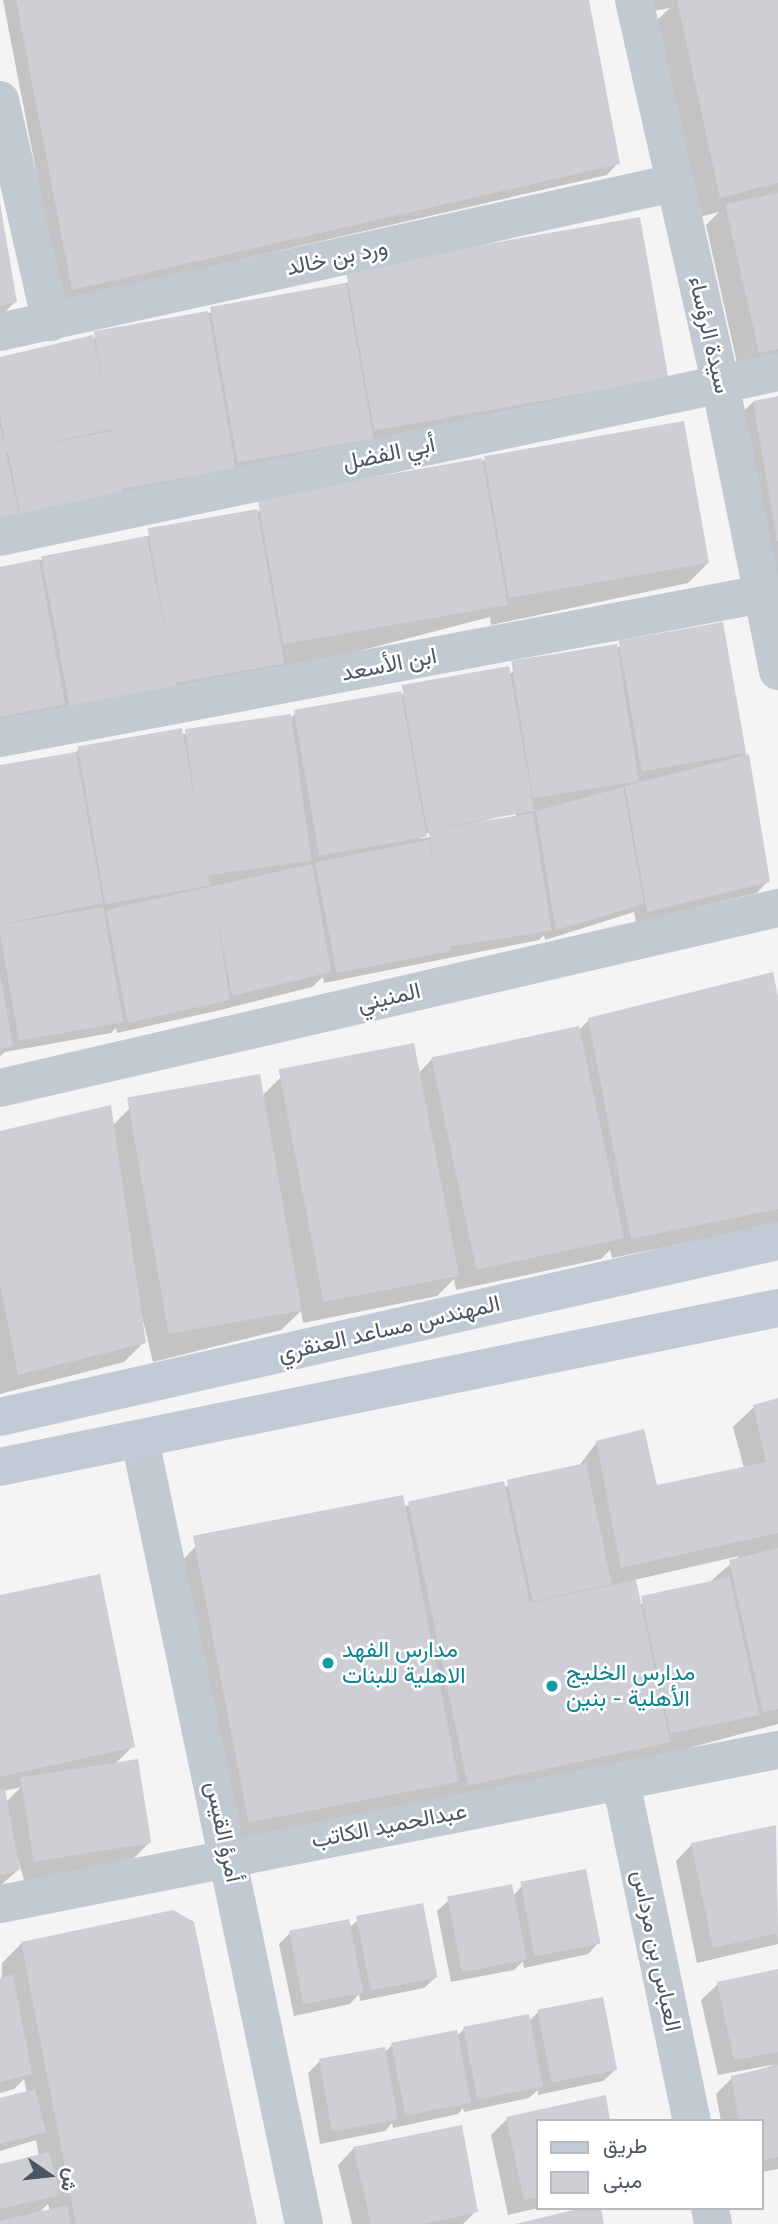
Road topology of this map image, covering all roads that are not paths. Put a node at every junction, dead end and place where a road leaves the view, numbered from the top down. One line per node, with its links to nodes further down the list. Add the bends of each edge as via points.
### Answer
1 (634, 0): 3 (street, سيدة الرؤساء)
2 (0, 100): 4 (street)
3 (674, 183): 4 (street, ورد بن خالد); 7 (street, سيدة الرؤساء)
4 (51, 321): 5 (street, ورد بن خالد)
5 (0, 332)
6 (778, 372): 7 (street, أبي الفضل)
7 (720, 383): 8 (street, أبي الفضل); 9 (street, سيدة الرؤساء)
8 (0, 537)
9 (771, 593): 10 (street, سيدة الرؤساء); 11 (street, ابن الأسعد)
10 (778, 671)
11 (0, 738)
12 (778, 908): 13 (street, المنيني)
13 (0, 1087)
14 (778, 1241): 16 (street, المهندس مساعد العنقري)
15 (778, 1308): 17 (street)
16 (0, 1417)
17 (140, 1440): 18 (street); 21 (street, أمرؤ القيس)
18 (0, 1467)
19 (778, 1750): 20 (street, عبدالحميد الكاتب)
20 (621, 1782): 21 (street, عبدالحميد الكاتب); 23 (street, العباس بن مرداس)
21 (229, 1857): 22 (street, عبدالحميد الكاتب); 24 (street, أمرؤ القيس)
22 (0, 1904)
23 (692, 2119)
24 (304, 2224)

